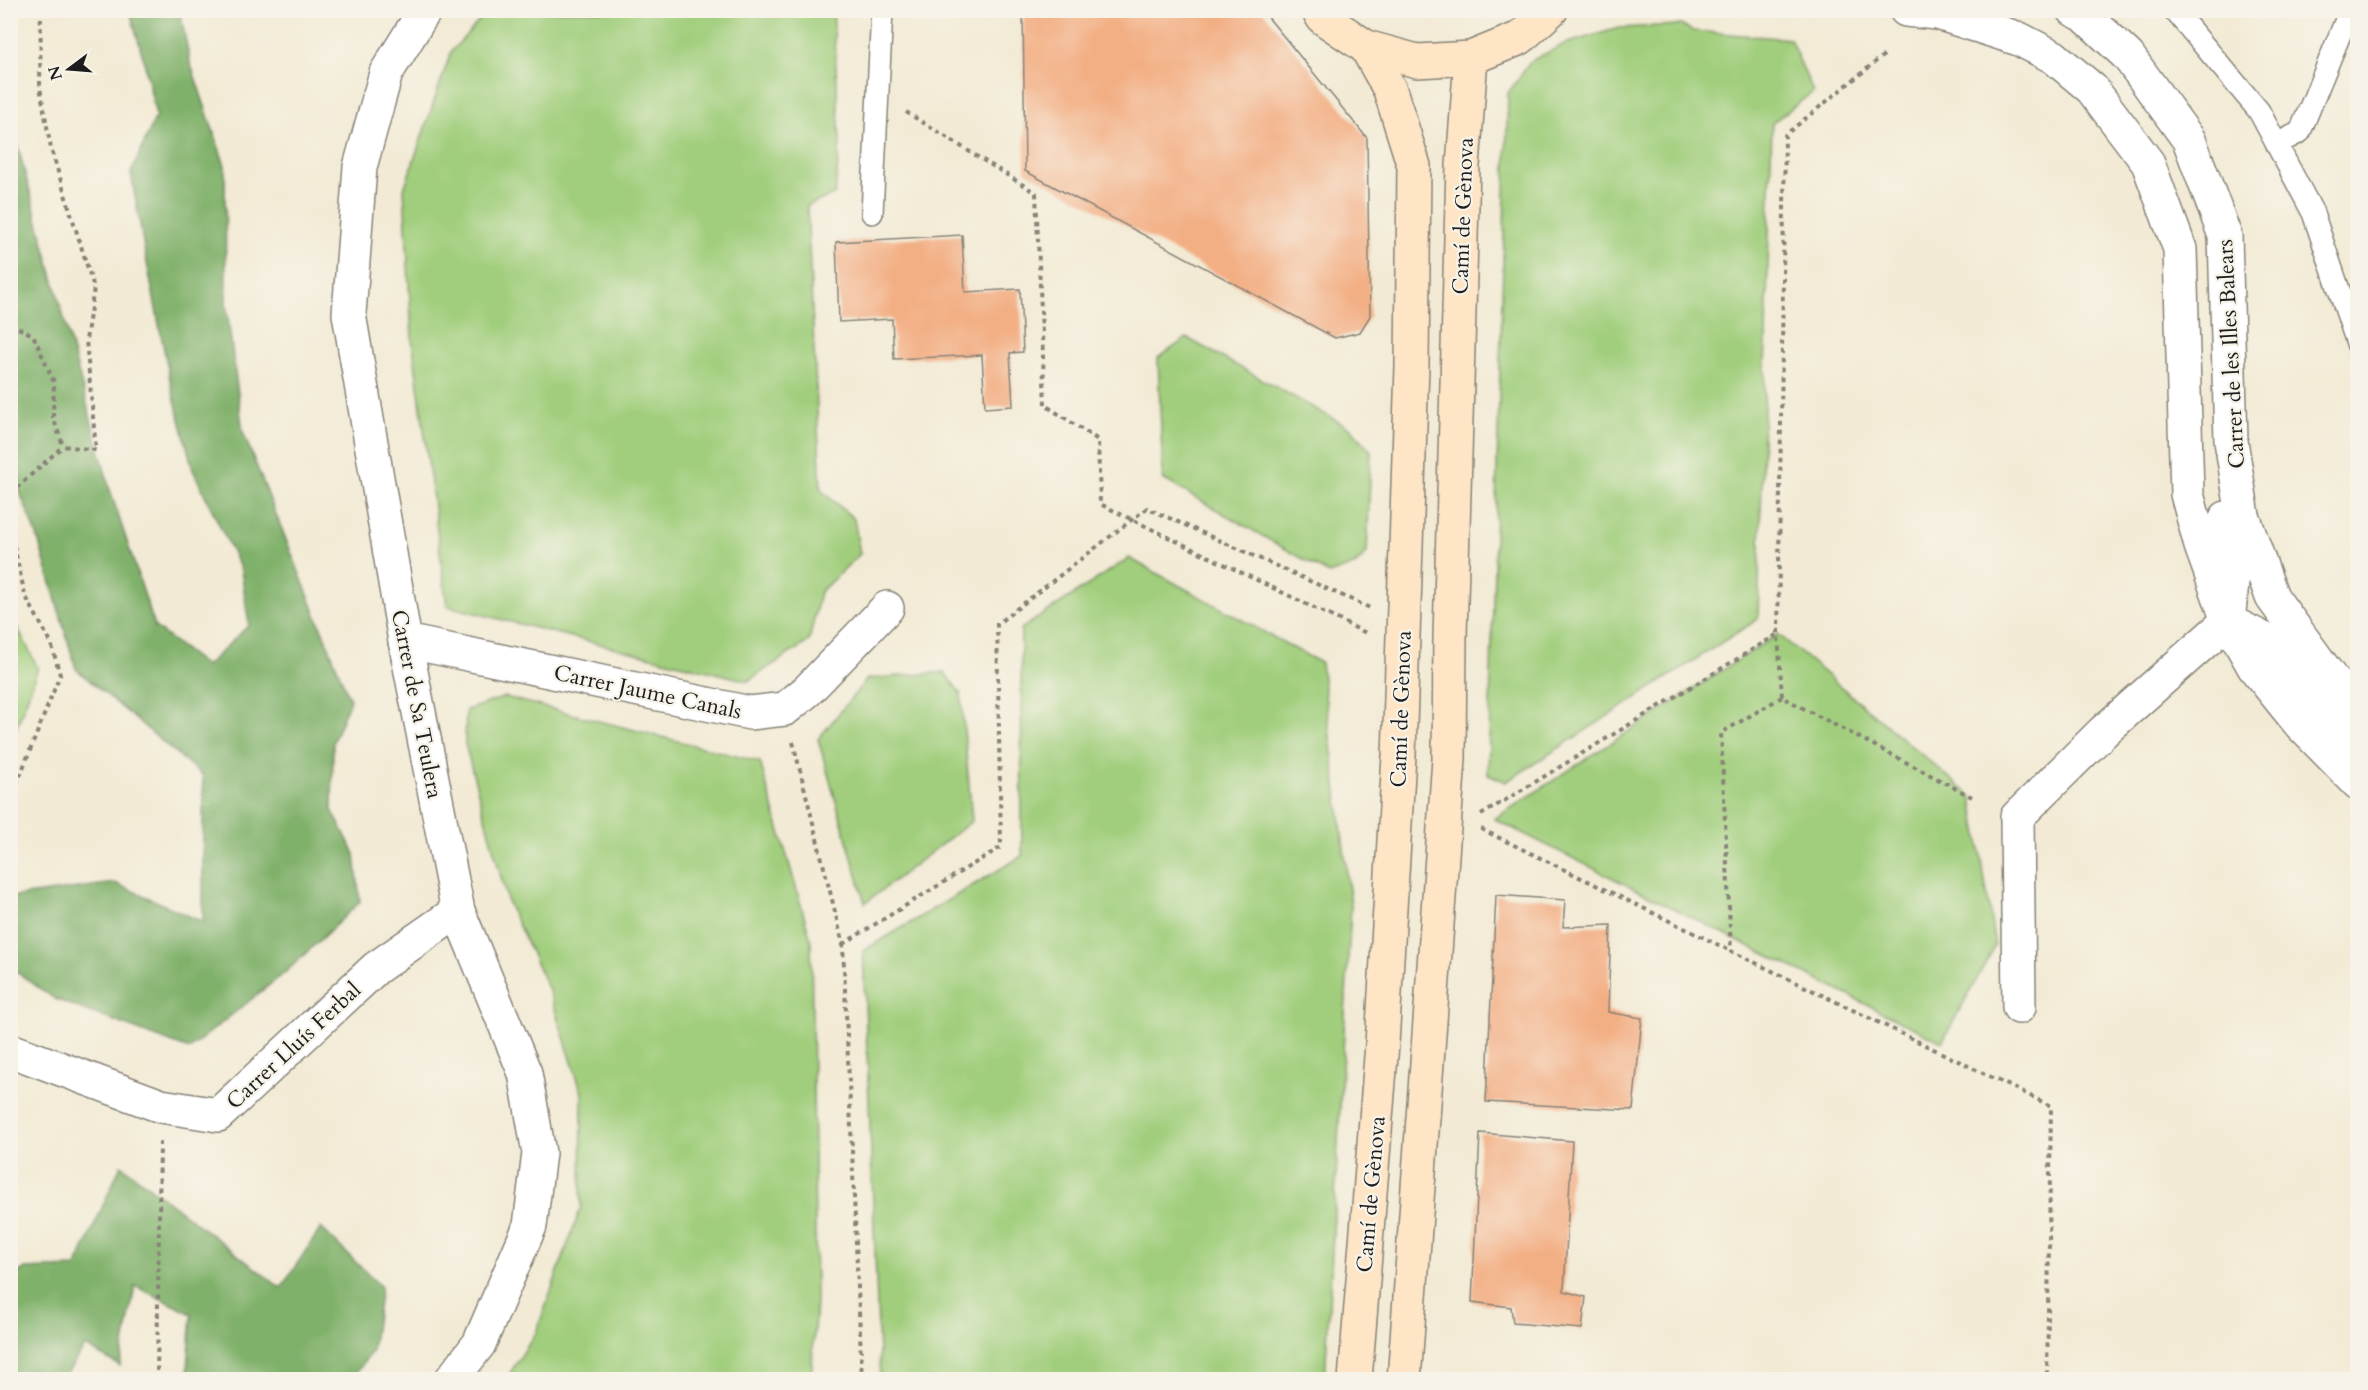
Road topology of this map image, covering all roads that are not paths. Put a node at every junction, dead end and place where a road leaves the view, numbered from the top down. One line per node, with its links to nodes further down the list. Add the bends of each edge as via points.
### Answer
1 (425, 10): 17 (street, Carrer de Sa Teulera, via 386,73 360,167 348,314)
2 (882, 10): 12 (lane)
3 (1318, 10): 9 (street, via 1323,18)
4 (1551, 10): 10 (street, via 1521,38)
5 (1906, 10): 16 (street, Carrer de les Illes Balears, via 1938,13 2019,39 2054,57 2092,89 2148,163 2180,249 2187,494)
6 (2174, 10): 11 (lane, via 2259,111)
7 (2350, 10): 11 (lane, via 2300,132)
8 (2082, 12): 14 (street, Carrer de les Illes Balears, via 2128,56 2189,140 2225,236)
9 (1366, 47): 10 (street, via 1417,61); 25 (street, Camí de Gènova, via 1390,90 1414,166 1412,366 1390,630 1399,756 1382,1044)
10 (1471, 58): 26 (street, Camí de Gènova, via 1463,166 1449,759)
11 (2277, 144): 13 (lane, via 2313,213)
12 (872, 213)
13 (2358, 346)
14 (2231, 441): 16 (street, via 2215,473 2235,555); 18 (street, Carrer de les Illes Balears, via 2243,516 2272,597)
15 (887, 608): 17 (street, Carrer Jaume Canals, via 785,709 750,713)
16 (2228, 621): 19 (street, via 2275,645 2353,741); 20 (street, Carrer de les Illes Balears, via 2254,667 2300,724); 22 (street, via 2104,731 2017,817)
17 (405, 641): 21 (street, Carrer de Sa Teulera)
18 (2358, 716)
19 (2358, 741)
20 (2358, 783)
21 (458, 911): 23 (street, Carrer Lluís Ferbal, via 376,968 218,1115 161,1106); 24 (street, Carrer de Sa Teulera, via 525,1073 539,1153 530,1226 479,1344)
22 (2019, 1007)
23 (10, 1050)
24 (452, 1380)
25 (1355, 1380)
26 (1404, 1380)

